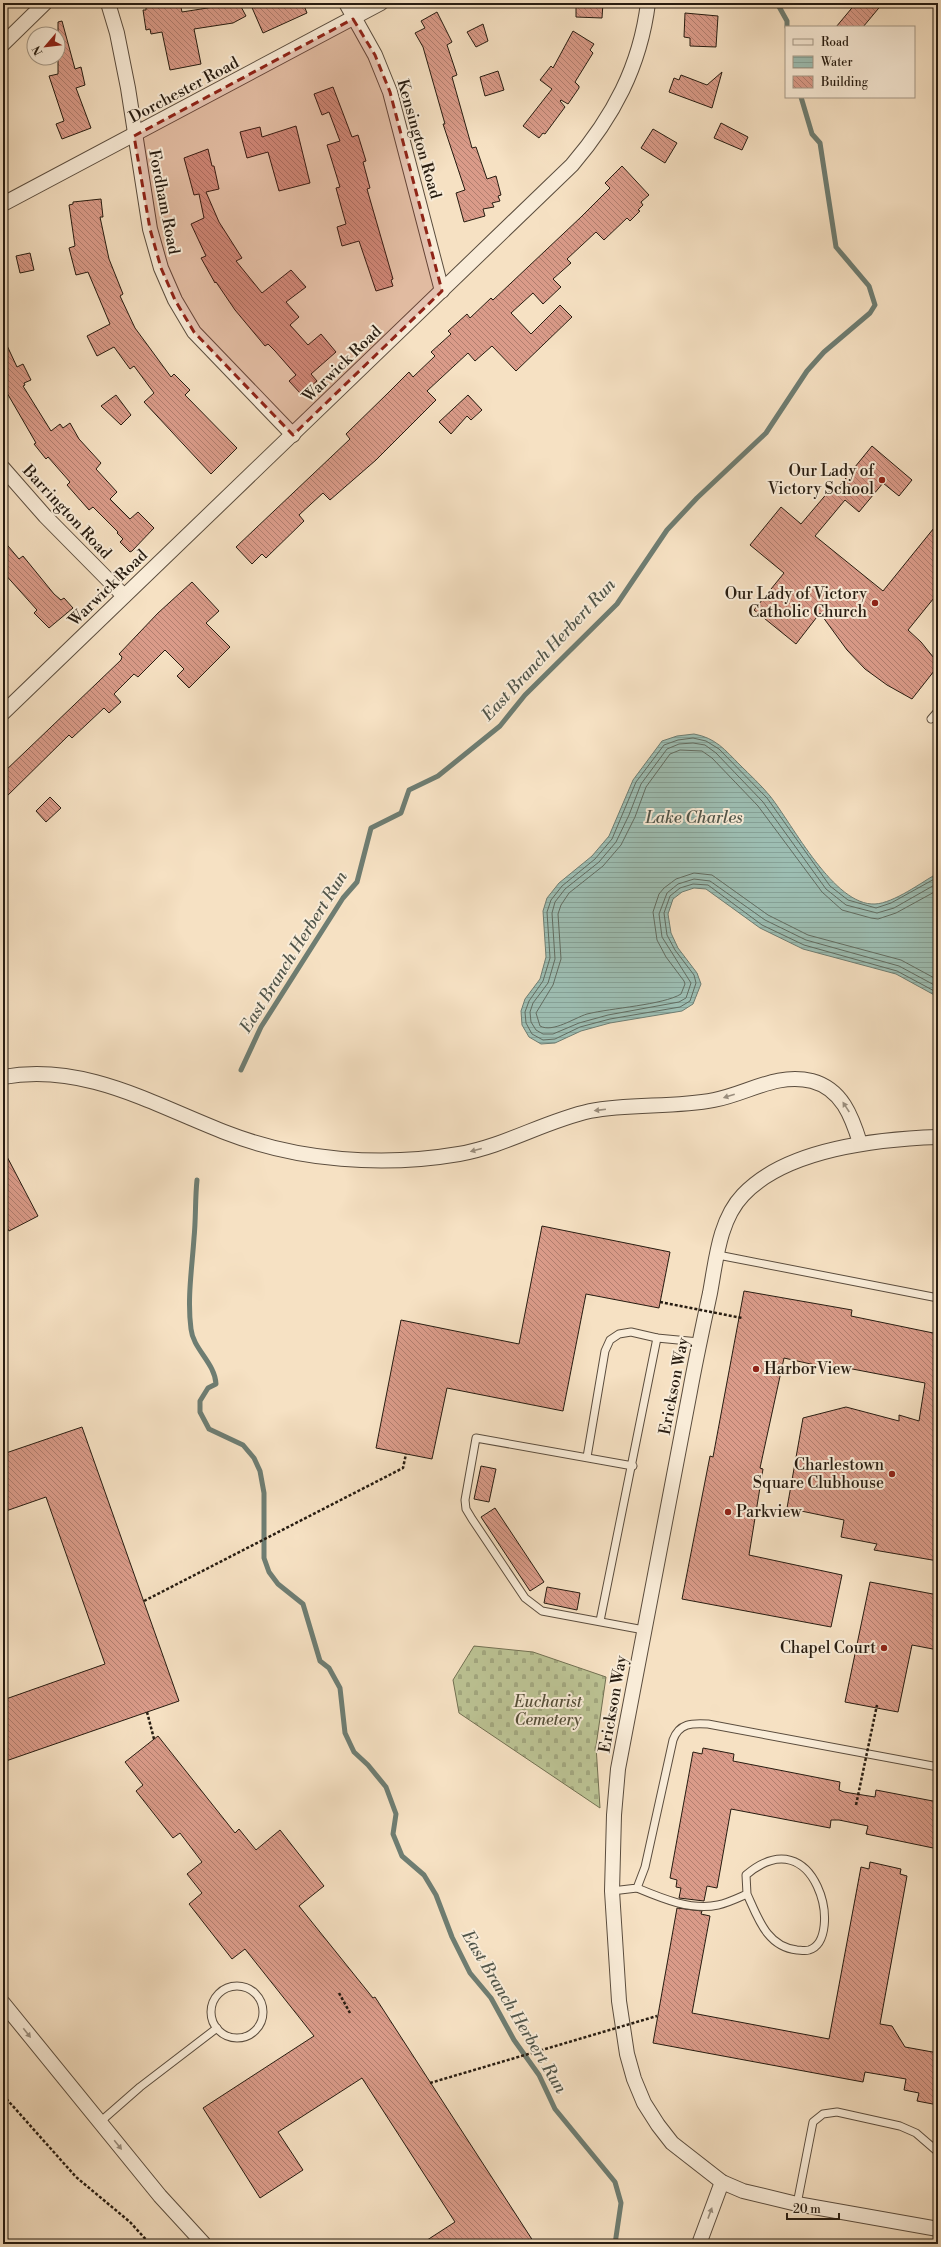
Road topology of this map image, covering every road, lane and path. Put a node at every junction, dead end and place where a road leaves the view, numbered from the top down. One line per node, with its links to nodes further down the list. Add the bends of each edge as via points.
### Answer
1 (45, 3): 7 (street)
2 (108, 3): 8 (street, Fordham Road, via 128,88)
3 (346, 3): 6 (street, Kensington Road)
4 (381, 3): 6 (street, Dorchester Road)
5 (648, 3): 10 (street, Warwick Road, via 644,31 633,66 616,105 596,138 572,165)
6 (353, 19): 8 (street, Dorchester Road); 10 (street, Kensington Road, via 375,55 390,92)
7 (3, 44)
8 (134, 136): 9 (street, Dorchester Road); 11 (street, Fordham Road, via 150,229 160,268 175,300 194,332)
9 (3, 204)
10 (442, 291): 11 (street, Warwick Road)
11 (292, 435): 13 (street, Warwick Road)
12 (3, 468): 13 (street, Barrington Road, via 45,516)
13 (124, 596): 15 (street, Warwick Road)
14 (938, 711): 16 (lane)
15 (3, 713)
16 (931, 719)
17 (3, 1077): 19 (street, one-way to 17, via 852,1116 831,1090 812,1081 793,1079 771,1081 717,1100 590,1111 502,1143 461,1154 396,1160 333,1158 298,1154 265,1146 228,1134 134,1093 73,1076 43,1073)
18 (938, 1137): 19 (street, Erickson Way)
19 (860, 1143): 20 (street, Erickson Way, via 801,1160 756,1184 742,1196 730,1212)
20 (718, 1255): 21 (lane); 25 (street, Erickson Way)
21 (938, 1298)
22 (660, 1302): 23 (path, bridge)
23 (742, 1318)
24 (657, 1338): 25 (lane); 27 (lane, via 631,1332 619,1334 610,1340 605,1351); 28 (lane)
25 (699, 1342): 31 (street, Erickson Way)
26 (406, 1454): 29 (path, via 403,1468)
27 (587, 1457): 28 (lane); 30 (lane, via 476,1438 465,1500 466,1509 472,1519 533,1606 542,1611)
28 (632, 1466): 30 (lane)
29 (144, 1601)
30 (600, 1621): 31 (lane)
31 (644, 1630): 38 (street, Erickson Way, via 618,1769)
32 (877, 1705): 36 (path, bridge)
33 (147, 1712): 34 (path)
34 (154, 1739)
35 (938, 1767): 37 (lane, via 708,1724 694,1723 682,1726 676,1731 673,1740 645,1867)
36 (856, 1805)
37 (637, 1888): 38 (lane); 39 (lane, via 669,1901 700,1906 718,1905)
38 (612, 1892): 49 (street, Erickson Way, via 619,2001 627,2054 634,2079 644,2103 672,2143)
39 (747, 1894): 39 (lane, via 763,1927 772,1939 785,1949 808,1951 821,1939 823,1897 812,1875 800,1866 788,1859 758,1864 746,1875)
40 (340, 1993): 42 (path)
41 (3, 2003): 47 (street, one-way to 47)
42 (350, 2013)
43 (657, 2016): 45 (path, bridge)
44 (217, 2028): 44 (lane, via 224,2034 236,2037 250,2034 256,2029 262,2015 261,2003 256,1995 246,1988 236,1986 226,1988 218,1994 211,2011); 47 (lane, via 140,2087)
45 (430, 2083)
46 (3, 2095): 52 (path, via 76,2177 130,2222)
47 (100, 2122): 53 (street, one-way to 53, via 160,2196)
48 (938, 2152): 50 (lane, via 916,2133 900,2126 838,2112 823,2114 813,2122)
49 (722, 2182): 50 (street, Erickson Way, via 743,2191); 54 (street, one-way to 49)
50 (797, 2204): 51 (street, Erickson Way)
51 (938, 2229)
52 (150, 2244)
53 (204, 2244)
54 (699, 2244)

